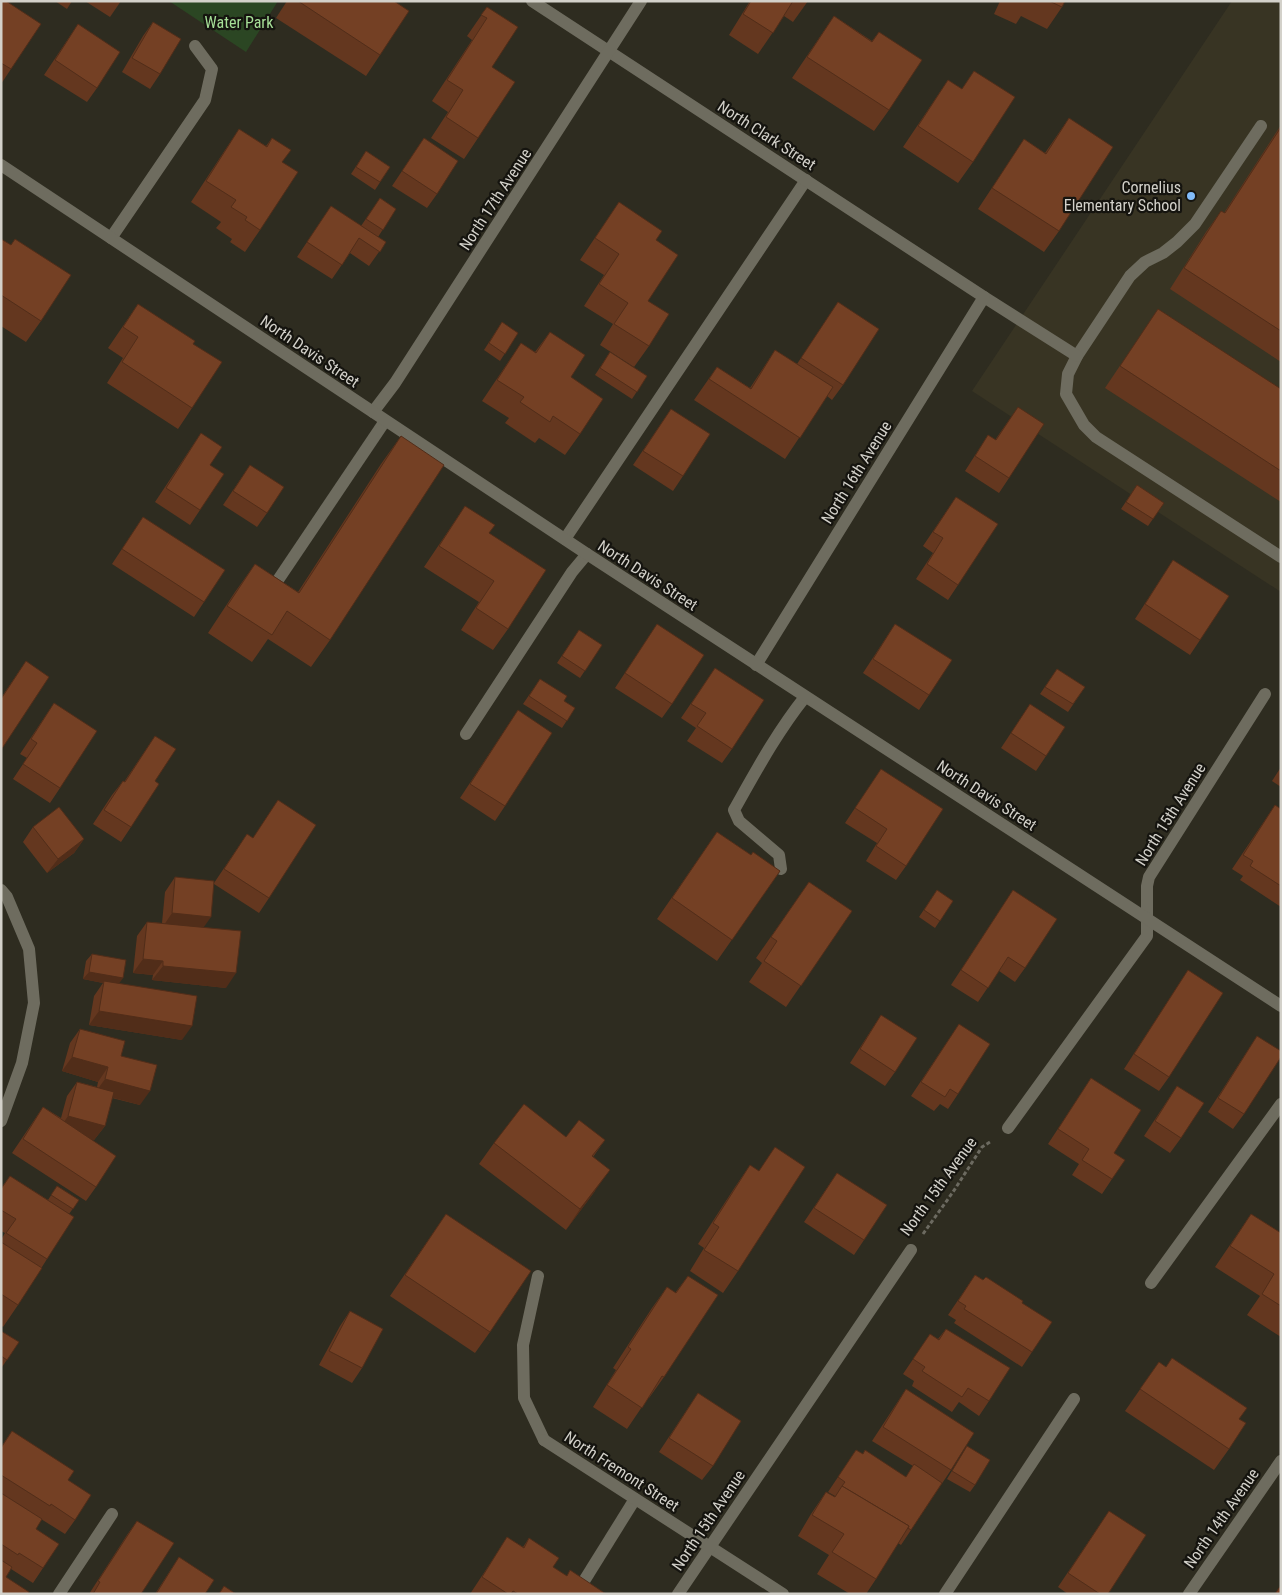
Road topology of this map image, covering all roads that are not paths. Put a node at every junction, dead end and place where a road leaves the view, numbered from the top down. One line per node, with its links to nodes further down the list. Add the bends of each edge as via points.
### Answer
1 (532, 1): 4 (street, North Clark Street)
2 (640, 1): 4 (street, North 17th Avenue)
3 (195, 46): 8 (street, via 212,70 205,100)
4 (609, 51): 7 (street, North Clark Street); 11 (street, North 17th Avenue, via 395,383)
5 (1261, 126): 10 (street, via 1195,224 1177,242 1145,262 1130,276)
6 (1, 165): 8 (street, North Davis Street)
7 (806, 180): 9 (street, North Clark Street); 13 (street)
8 (111, 238): 11 (street, North Davis Street)
9 (984, 297): 10 (street, North Clark Street); 17 (street, North 16th Avenue)
10 (1077, 356): 15 (street, via 1068,374 1066,394 1084,425 1096,437)
11 (373, 412): 12 (street, North Davis Street)
12 (386, 422): 13 (street, North Davis Street); 16 (street)
13 (565, 539): 14 (street, North Davis Street)
14 (587, 554): 17 (street, North Davis Street); 20 (street)
15 (1281, 557)
16 (274, 586)
17 (756, 665): 19 (street, North Davis Street)
18 (1265, 694): 23 (street, North 15th Avenue, via 1150,877)
19 (805, 697): 21 (street, via 772,742 734,810 739,821 779,855); 23 (street, North Davis Street)
20 (466, 734)
21 (781, 869)
22 (1, 890): 26 (street, via 29,949 34,1003 22,1063)
23 (1147, 918): 24 (street, North Davis Street); 27 (street, North 15th Avenue, via 1147,936)
24 (1281, 1006)
25 (1281, 1104): 30 (street)
26 (1, 1121)
27 (1008, 1128)
28 (911, 1250): 35 (street, North 15th Avenue)
29 (538, 1276): 33 (street, North Fremont Street, via 523,1346 524,1398 544,1440)
30 (1151, 1283)
31 (1074, 1399): 40 (street)
32 (1281, 1461): 41 (street, North 14th Avenue)
33 (635, 1498): 35 (street, North Fremont Street); 36 (street)
34 (112, 1514): 37 (street)
35 (710, 1546): 38 (street, North 15th Avenue); 39 (street, North Fremont Street)
36 (584, 1581)
37 (60, 1594)
38 (678, 1594)
39 (783, 1594)
40 (945, 1594)
41 (1189, 1594)

